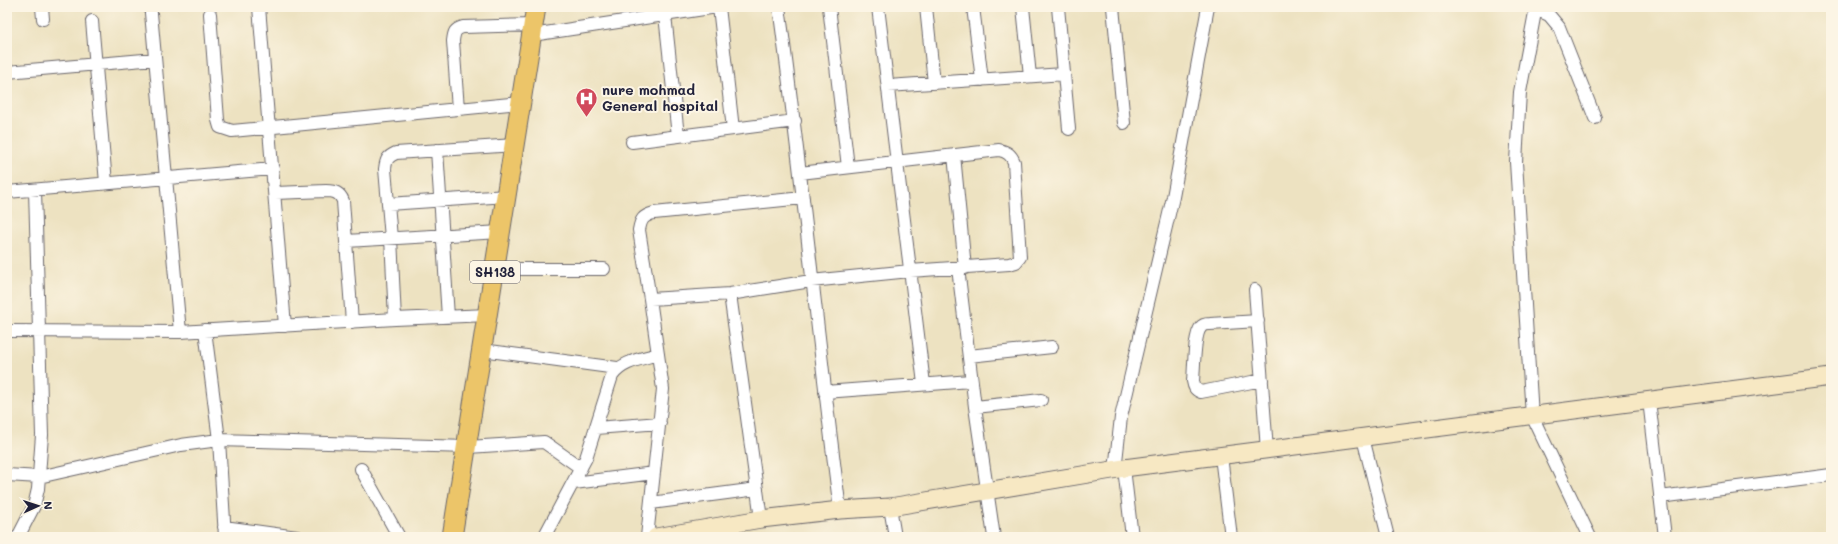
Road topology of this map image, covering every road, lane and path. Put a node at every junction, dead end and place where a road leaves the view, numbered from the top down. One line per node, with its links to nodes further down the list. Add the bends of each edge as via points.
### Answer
1 (259, 7): 31 (street)
2 (718, 7): 15 (street); 32 (street)
3 (779, 7): 29 (street)
4 (829, 7): 40 (street)
5 (878, 7): 25 (street)
6 (926, 7): 24 (street)
7 (973, 7): 23 (street)
8 (1023, 7): 22 (street)
9 (1058, 7): 21 (street)
10 (1113, 7): 30 (street)
11 (1208, 7): 97 (street, via 1173,197 1121,417)
12 (1535, 8): 28 (street, via 1549,15 1559,27); 87 (street, via 1520,92 1516,162)
13 (151, 13): 18 (street)
14 (210, 14): 31 (street, via 220,127 232,131)
15 (665, 16): 17 (street); 34 (street)
16 (92, 21): 19 (street)
17 (534, 22): 26 (main road, SH138); 27 (street, via 463,27 454,32)
18 (155, 59): 19 (street); 43 (street)
19 (96, 65): 20 (street); 44 (street)
20 (7, 72)
21 (1064, 74): 22 (street); 33 (street)
22 (1030, 76): 23 (street)
23 (982, 80): 24 (street)
24 (934, 83): 25 (street)
25 (888, 86): 39 (street)
26 (521, 103): 27 (street); 36 (main road, SH138)
27 (458, 109): 31 (street)
28 (1595, 118)
29 (795, 121): 32 (street); 42 (street)
30 (1124, 123)
31 (269, 126): 41 (street)
32 (734, 129): 34 (street)
33 (1069, 129)
34 (678, 136): 35 (street)
35 (632, 142)
36 (515, 145): 37 (street); 48 (main road, SH138)
37 (437, 150): 50 (street); 51 (street, via 396,153 389,156 385,169)
38 (954, 155): 39 (street); 57 (street); 57 (street, via 999,150 1011,155 1014,162 1020,257 1016,262 1009,264)
39 (897, 162): 40 (street); 59 (street)
40 (848, 167): 42 (street)
41 (273, 168): 43 (street); 47 (street)
42 (800, 173): 49 (street)
43 (166, 178): 44 (street); 73 (street)
44 (106, 183): 45 (street)
45 (36, 190): 46 (street); 70 (street)
46 (7, 192)
47 (275, 194): 55 (street, via 334,191 343,201); 69 (street)
48 (507, 196): 50 (street); 52 (main road, SH138)
49 (803, 198): 60 (street); 63 (street, via 654,213 646,216 640,220 639,230)
50 (440, 200): 51 (street); 53 (street)
51 (388, 204): 54 (street)
52 (501, 232): 53 (street); 56 (main road, SH138)
53 (442, 236): 54 (street); 65 (street)
54 (391, 238): 55 (street); 66 (street)
55 (346, 241): 68 (street)
56 (495, 268): 58 (street); 64 (main road, SH138)
57 (961, 268): 59 (street); 77 (street)
58 (604, 269)
59 (910, 271): 60 (street); 82 (street)
60 (811, 281): 62 (street); 83 (street)
61 (1256, 290): 67 (street)
62 (730, 294): 63 (street); 103 (street)
63 (650, 299): 76 (street)
64 (488, 315): 65 (street); 75 (main road, SH138)
65 (448, 317): 66 (street)
66 (395, 319): 68 (street)
67 (1258, 321): 81 (street); 81 (street, via 1204,324 1198,335 1193,381 1194,386 1201,392)
68 (352, 322): 69 (street)
69 (286, 326): 71 (street)
70 (40, 330): 72 (street); 73 (street); 101 (street, via 42,416)
71 (205, 330): 73 (street); 91 (street)
72 (7, 331)
73 (180, 332)
74 (1052, 347): 77 (street)
75 (482, 350): 78 (street); 92 (main road, SH138)
76 (658, 354): 78 (street); 88 (street, via 663,389)
77 (968, 356): 80 (street)
78 (617, 368): 89 (street, via 612,376)
79 (1831, 377): 85 (street)
80 (971, 380): 82 (street); 86 (street)
81 (1262, 380): 93 (street)
82 (924, 384): 83 (street)
83 (824, 392): 108 (street)
84 (1041, 400): 86 (street)
85 (1649, 400): 87 (street); 105 (street)
86 (975, 407): 104 (street)
87 (1532, 416): 90 (street); 124 (street)
88 (660, 423): 89 (street); 98 (street)
89 (596, 428): 95 (street)
90 (1363, 438): 93 (street); 123 (street)
91 (219, 440): 92 (street); 101 (street, via 181,445); 110 (street)
92 (468, 447): 95 (street, via 544,442); 115 (main road, SH138)
93 (1267, 450): 94 (street)
94 (1221, 456): 97 (street); 122 (street)
95 (581, 468): 102 (street)
96 (360, 469): 114 (street)
97 (1120, 469): 104 (street); 121 (street)
98 (654, 473): 102 (street); 106 (street)
99 (7, 475): 101 (street)
100 (1831, 475): 105 (street)
101 (39, 477): 112 (street, via 34,506)
102 (574, 483): 116 (street)
103 (757, 489): 106 (street); 109 (street)
104 (986, 491): 107 (street); 120 (street)
105 (1660, 497): 125 (street)
106 (651, 504): 117 (street)
107 (890, 507): 108 (street); 119 (street)
108 (840, 510): 109 (street)
109 (761, 519): 111 (street)
110 (225, 532): 113 (street)
111 (673, 536): 118 (street)
112 (18, 537)
113 (297, 537)
114 (399, 537)
115 (452, 537)
116 (544, 537)
117 (647, 537)
118 (656, 537)
119 (895, 537)
120 (994, 537)
121 (1132, 537)
122 (1231, 537)
123 (1388, 537)
124 (1590, 537)
125 (1665, 537)

